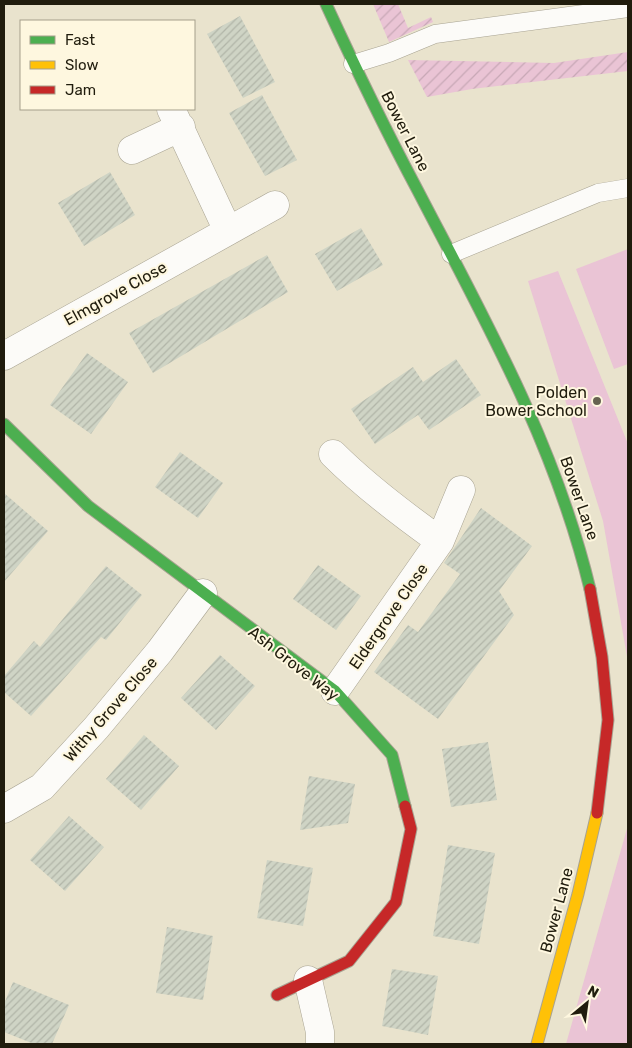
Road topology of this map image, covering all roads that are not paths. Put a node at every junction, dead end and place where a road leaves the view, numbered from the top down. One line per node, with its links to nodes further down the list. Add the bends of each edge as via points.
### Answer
1 (326, 4): 3 (street, Bower Lane)
2 (628, 8): 3 (lane, via 435,34)
3 (353, 64): 9 (street, Bower Lane)
4 (176, 118): 5 (street); 8 (street)
5 (132, 150)
6 (628, 188): 9 (lane, via 598,193)
7 (275, 205): 8 (street, Elmgrove Close)
8 (228, 230): 10 (street, Elmgrove Close)
9 (451, 254): 21 (street, Bower Lane, via 518,382 561,484 587,570 600,637 608,740 585,869)
10 (4, 356)
11 (4, 424): 15 (street, Ash Grove Way, via 88,506)
12 (333, 454): 14 (street, via 390,506)
13 (461, 490): 14 (street, Eldergrove Close)
14 (440, 541): 16 (street, Eldergrove Close)
15 (203, 593): 16 (street, Ash Grove Way); 17 (street, Withy Grove Close, via 96,728 42,786)
16 (335, 691): 18 (street, Ash Grove Way, via 392,755 411,829 396,902 349,960)
17 (4, 809)
18 (308, 980): 19 (street, Ash Grove Way); 20 (street)
19 (277, 995)
20 (320, 1044)
21 (537, 1044)

